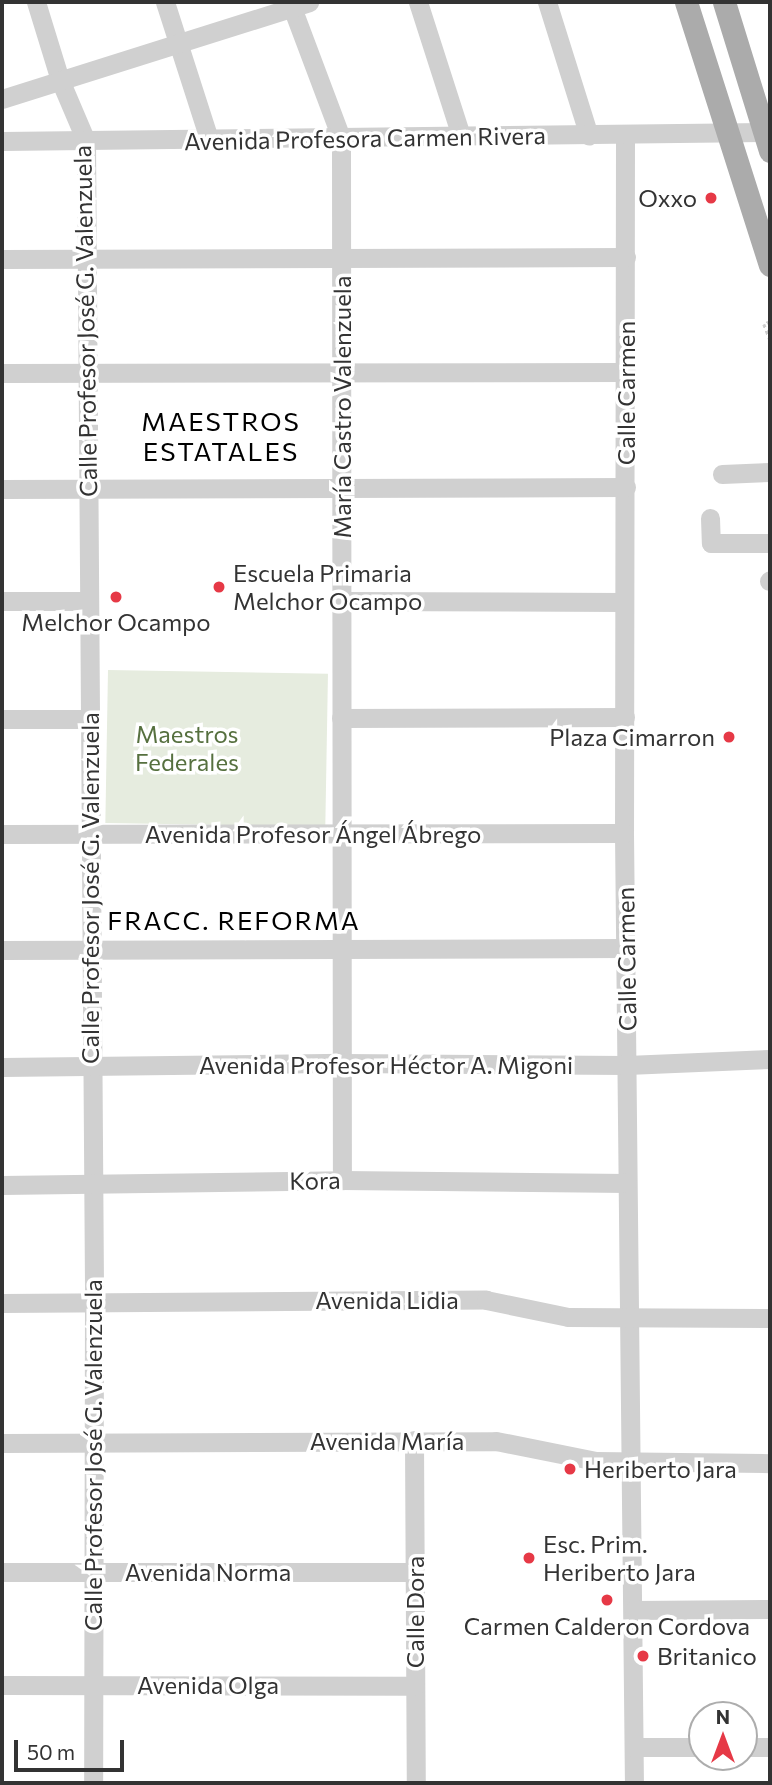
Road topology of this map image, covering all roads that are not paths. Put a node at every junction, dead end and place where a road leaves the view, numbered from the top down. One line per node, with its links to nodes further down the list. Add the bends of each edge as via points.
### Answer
1 (36, 2): 9 (street, Calle Profesor José G. Valenzuela)
2 (165, 2): 8 (street)
3 (418, 2): 12 (street)
4 (547, 2): 13 (street)
5 (686, 2): 11 (main road)
6 (724, 2): 16 (main road)
7 (297, 4): 8 (street); 15 (street)
8 (178, 43): 9 (street); 17 (street)
9 (60, 80): 10 (street); 19 (street, Calle Profesor José G. Valenzuela)
10 (2, 99)
11 (727, 131): 14 (street, Avenida Profesora Carmen Rivera); 16 (street, Avenida Profesora Carmen Rivera); 24 (main road)
12 (461, 136): 13 (street, Avenida Profesora Carmen Rivera); 15 (street, Avenida Profesora Carmen Rivera)
13 (589, 136): 14 (street, Avenida Profesora Carmen Rivera)
14 (625, 136): 22 (street, Calle Carmen)
15 (341, 138): 17 (street, Avenida Profesora Carmen Rivera); 20 (street, María Castro Valenzuela)
16 (768, 138)
17 (209, 139): 19 (street, Avenida Profesora Carmen Rivera)
18 (2, 141): 19 (street, Avenida Profesora Carmen Rivera)
19 (86, 141): 21 (street, Calle Profesor José G. Valenzuela)
20 (342, 256): 21 (street); 22 (street); 26 (street, María Castro Valenzuela)
21 (89, 257): 23 (street); 25 (street, Calle Profesor José G. Valenzuela)
22 (626, 257): 27 (street, Calle Carmen)
23 (2, 259)
24 (770, 265)
25 (88, 372): 26 (street); 28 (street); 33 (street, Calle Profesor José G. Valenzuela)
26 (342, 372): 27 (street); 31 (street, María Castro Valenzuela)
27 (626, 372): 32 (street, Calle Carmen)
28 (2, 373)
29 (770, 472): 30 (street)
30 (722, 474)
31 (341, 486): 32 (street); 33 (street); 39 (street, María Castro Valenzuela)
32 (626, 486): 40 (street, Calle Carmen)
33 (87, 488): 34 (street); 38 (street, Calle Profesor José G. Valenzuela)
34 (2, 489)
35 (710, 518): 36 (street, via 711,543)
36 (770, 543)
37 (2, 601): 38 (street)
38 (87, 601): 44 (street, Calle Profesor José G. Valenzuela)
39 (342, 601): 40 (street); 42 (street, María Castro Valenzuela)
40 (624, 602): 41 (street, Calle Carmen)
41 (625, 717): 42 (street); 45 (street, Calle Carmen)
42 (341, 718): 48 (street, María Castro Valenzuela)
43 (2, 719): 44 (street)
44 (88, 719): 47 (street, Calle Profesor José G. Valenzuela)
45 (624, 833): 48 (street, Avenida Profesor Ángel Ábrego); 50 (street, Calle Carmen)
46 (2, 834): 47 (street, Avenida Profesor Ángel Ábrego)
47 (89, 834): 48 (street, Avenida Profesor Ángel Ábrego); 52 (street, Calle Profesor José G. Valenzuela)
48 (341, 834): 49 (street, María Castro Valenzuela)
49 (343, 948): 50 (street); 52 (street); 54 (street, María Castro Valenzuela)
50 (626, 948): 55 (street, Calle Carmen)
51 (2, 950): 52 (street)
52 (90, 950): 56 (street, Calle Profesor José G. Valenzuela)
53 (770, 1059): 55 (street, Avenida Profesor Héctor A. Migoni)
54 (343, 1063): 55 (street, Avenida Profesor Héctor A. Migoni); 56 (street, Avenida Profesor Héctor A. Migoni); 58 (street, María Castro Valenzuela)
55 (627, 1065): 60 (street, Calle Carmen)
56 (91, 1066): 57 (street, Avenida Profesor Héctor A. Migoni); 59 (street, Calle Profesor José G. Valenzuela)
57 (2, 1067)
58 (342, 1180): 59 (street, Kora); 60 (street, Kora)
59 (93, 1183): 61 (street, Kora); 62 (street, Calle Profesor José G. Valenzuela)
60 (627, 1183): 65 (street, Calle Carmen)
61 (2, 1185)
62 (94, 1301): 63 (street, Avenida Lidia); 65 (street, Avenida Lidia, via 486,1300 568,1317); 68 (street, Calle Profesor José G. Valenzuela)
63 (2, 1303)
64 (770, 1318): 65 (street, Avenida Lidia)
65 (629, 1320): 69 (street, Calle Carmen)
66 (414, 1440): 68 (street, Avenida María); 69 (street, Avenida María, via 505,1442 578,1459); 72 (street, Calle Dora)
67 (2, 1443): 68 (street, Avenida María)
68 (94, 1443): 73 (street, Calle Profesor José G. Valenzuela)
69 (631, 1463): 70 (street, Avenida María); 75 (street, Calle Carmen)
70 (770, 1463)
71 (2, 1572): 73 (street, Avenida Norma)
72 (414, 1572): 73 (street, Avenida Norma); 78 (street, Calle Dora)
73 (93, 1573): 77 (street, Calle Profesor José G. Valenzuela)
74 (770, 1609): 75 (street)
75 (634, 1610): 79 (street, Calle Carmen)
76 (2, 1685): 77 (street, Avenida Olga)
77 (93, 1685): 78 (street, Avenida Olga); 81 (street, Calle Profesor José G. Valenzuela)
78 (415, 1686): 82 (street, Calle Dora)
79 (634, 1747): 80 (street); 83 (street, Calle Carmen)
80 (688, 1747)
81 (93, 1783)
82 (416, 1783)
83 (634, 1783)

